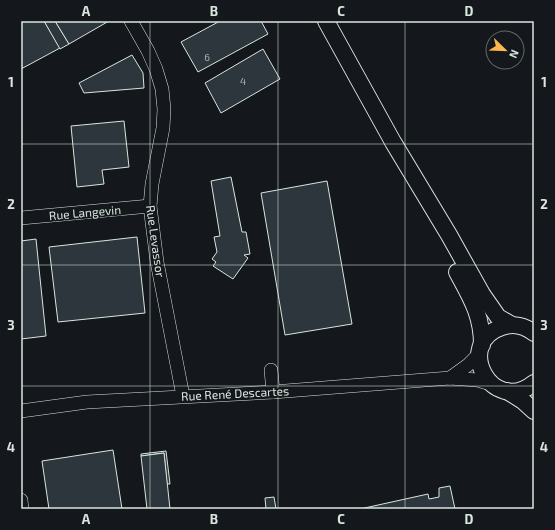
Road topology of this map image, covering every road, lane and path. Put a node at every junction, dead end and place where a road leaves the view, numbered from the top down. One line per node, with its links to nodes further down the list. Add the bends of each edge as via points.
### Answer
1 (131, 21): 4 (street, Rue Levassor, via 156,69 164,102 163,128)
2 (326, 21): 3 (main road)
3 (393, 142): 6 (main road, via 482,294 498,316); 8 (main road, via 474,305 482,327)
4 (150, 206): 5 (street, Rue Langevin); 15 (street, Rue Levassor)
5 (21, 218)
6 (512, 325): 7 (main road, via 522,326); 8 (main road, via 495,330)
7 (534, 333)
8 (480, 350): 10 (street, via 468,365); 12 (main road, via 479,362)
9 (271, 370): 14 (street)
10 (450, 378): 12 (street, Rue René Descartes, via 477,380); 14 (street, Rue René Descartes)
11 (534, 383): 13 (main road, via 523,390)
12 (490, 384): 13 (main road)
13 (507, 391): 17 (main road)
14 (273, 392): 15 (street, Rue René Descartes)
15 (183, 396): 16 (street, Rue René Descartes, via 87,402)
16 (21, 411)
17 (534, 411)
18 (21, 500): 19 (street)
19 (22, 509)

